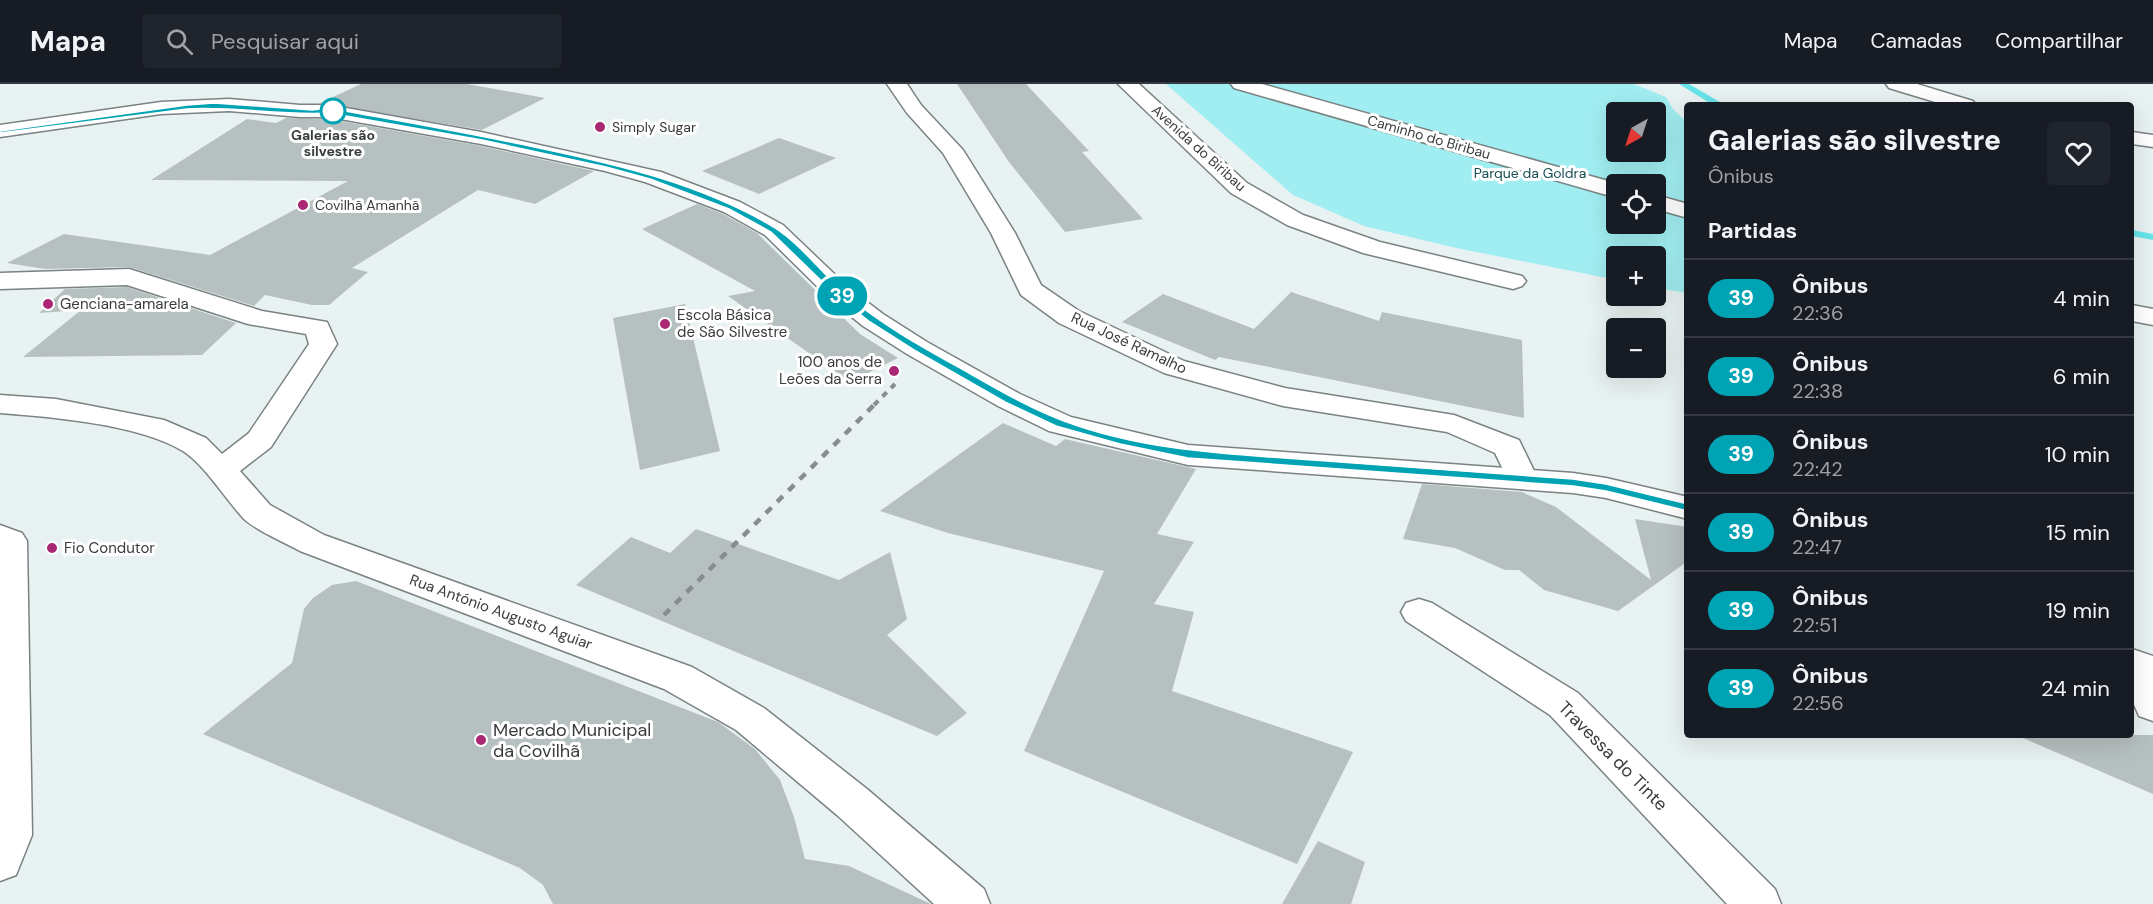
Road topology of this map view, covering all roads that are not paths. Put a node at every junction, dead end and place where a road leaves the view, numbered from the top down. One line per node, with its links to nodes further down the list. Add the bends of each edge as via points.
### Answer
1 (897, 84): 18 (street, Rua José Ramalho, via 952,150 1003,233 1030,289 1069,317 1174,367 1283,397 1454,424 1508,447)
2 (1128, 84): 13 (street, Avenida do Biribau, via 1239,188 1295,220 1372,248)
3 (1240, 84): 9 (street, Caminho do Biribau)
4 (1896, 84): 5 (street)
5 (1956, 102)
6 (0, 131): 18 (street, via 214,105 329,111 607,165 700,194 774,230 841,295 873,320 1009,400 1060,424 1188,455)
7 (2134, 138): 8 (street)
8 (2153, 141)
9 (1606, 188)
10 (1666, 205): 11 (street)
11 (1684, 210)
12 (0, 281): 17 (street, via 129,278 258,318 317,327 323,344 260,440)
13 (1513, 281)
14 (2134, 313): 15 (street)
15 (2153, 317)
16 (0, 404): 17 (street, Rua António Augusto Aguiar, via 56,408 153,427 195,445)
17 (221, 470): 23 (street, Rua António Augusto Aguiar, via 258,513 312,543 678,678 750,719 852,802)
18 (1522, 479): 19 (street, via 1606,488)
19 (1684, 507)
20 (0, 537): 22 (street, via 10,541 12,669 10,835)
21 (1419, 612): 24 (street, Travessa do Tinte, via 1564,704)
22 (0, 861)
23 (967, 904)
24 (1758, 904)

